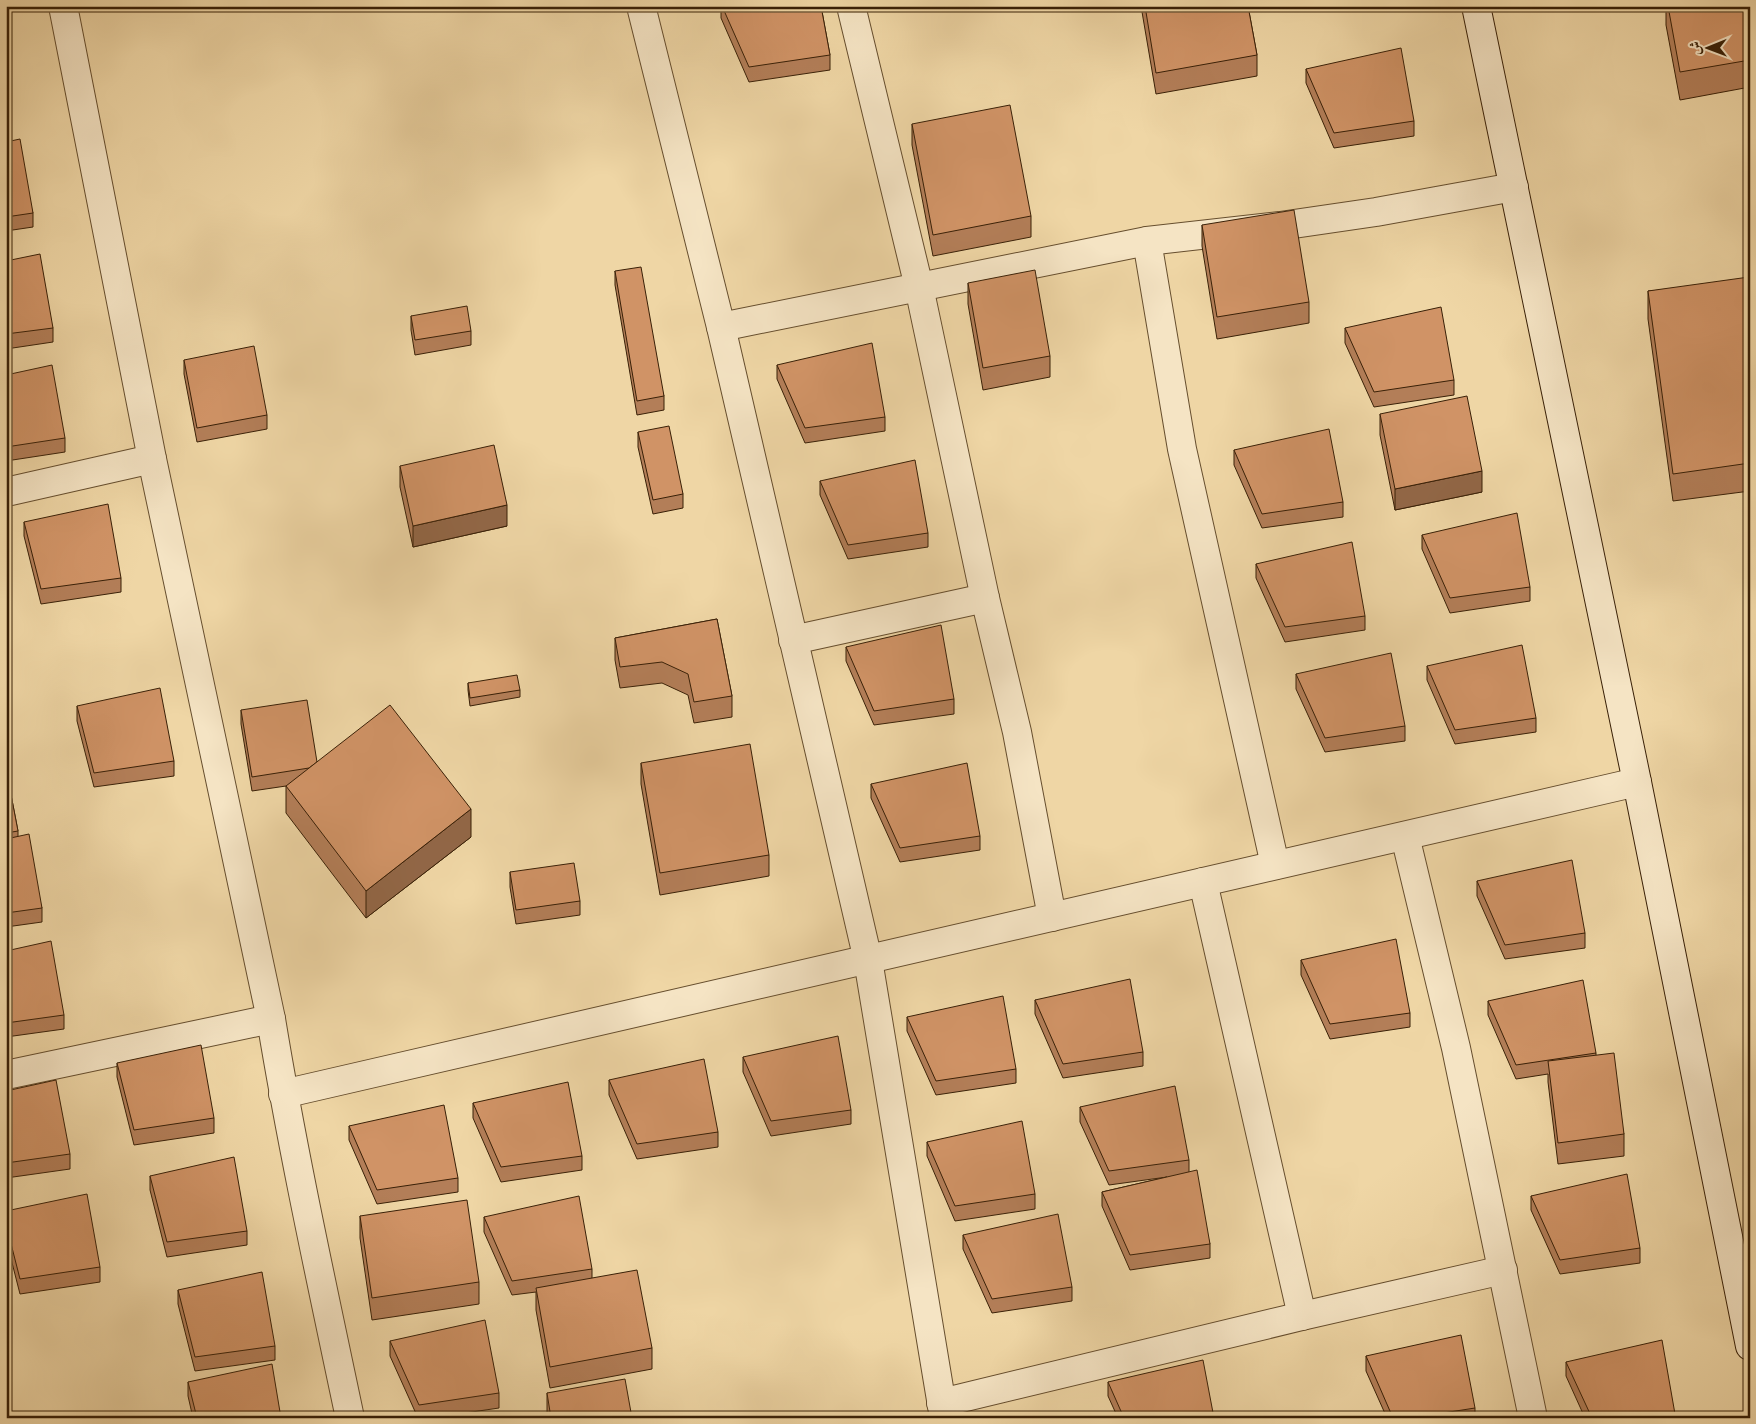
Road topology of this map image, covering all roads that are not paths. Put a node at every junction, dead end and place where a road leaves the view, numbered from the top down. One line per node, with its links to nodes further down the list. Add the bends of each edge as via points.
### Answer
1 (63, 6): 9 (street)
2 (641, 6): 8 (street)
3 (851, 6): 7 (street)
4 (1476, 6): 5 (street)
5 (1514, 188): 6 (street, via 1376,212); 13 (street)
6 (1147, 241): 7 (street); 15 (street, via 1182,449)
7 (919, 287): 8 (street); 11 (street)
8 (721, 327): 12 (street)
9 (152, 458): 10 (street); 19 (street)
10 (6, 492)
11 (985, 598): 12 (street); 17 (street, via 1017,732)
12 (794, 640): 18 (street)
13 (1637, 782): 14 (street); 24 (street)
14 (1405, 836): 15 (street); 22 (street, via 1456,1048)
15 (1276, 865): 16 (street)
16 (1203, 882): 17 (street); 23 (street)
17 (1052, 917): 18 (street)
18 (868, 960): 21 (street); 25 (street)
19 (271, 1019): 20 (street); 21 (street)
20 (6, 1075)
21 (284, 1094): 26 (street)
22 (1503, 1270): 23 (street); 27 (street)
23 (1302, 1316): 25 (street)
24 (1750, 1346)
25 (942, 1411)
26 (350, 1418)
27 (1533, 1418)

